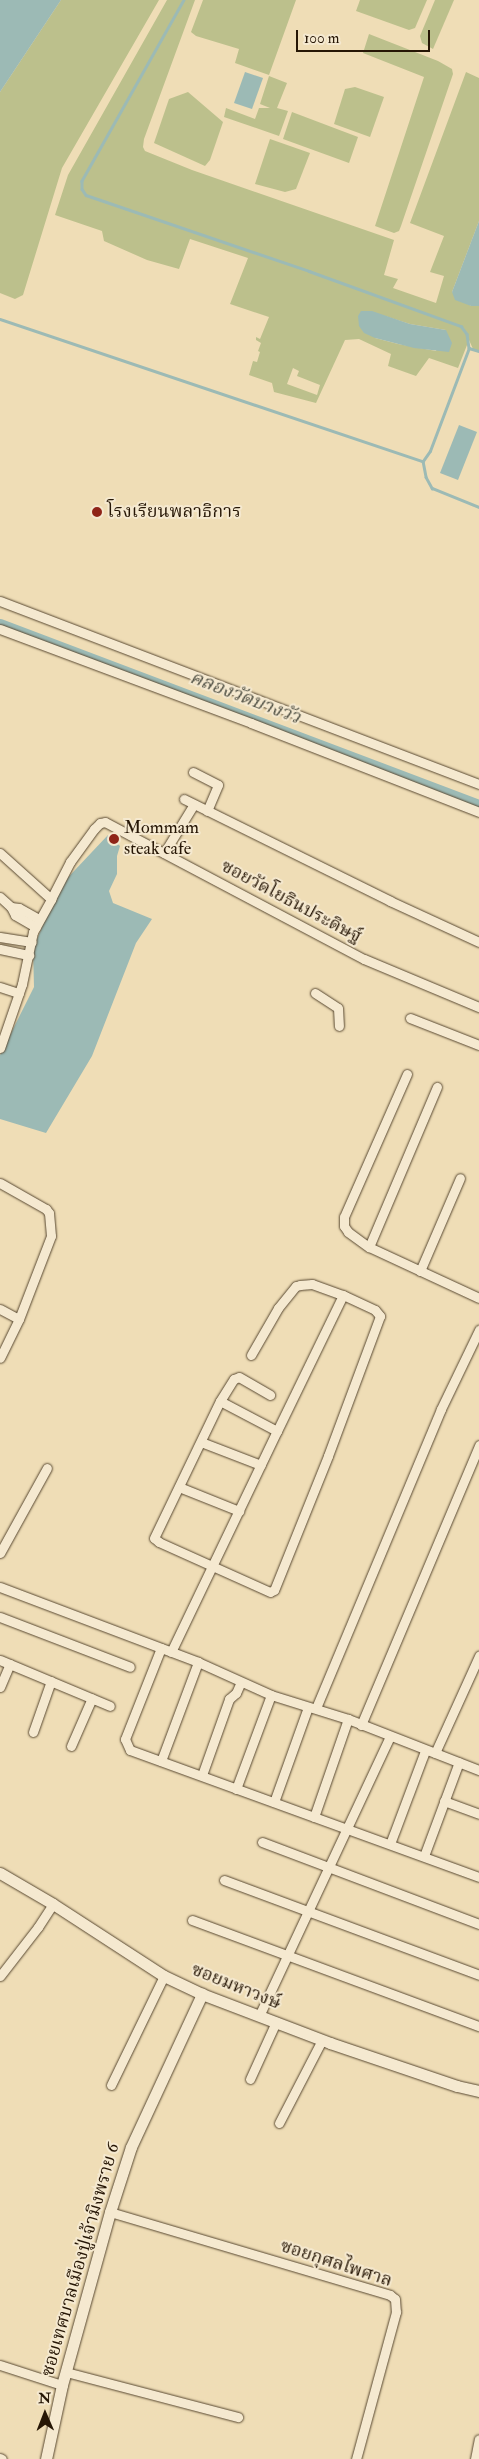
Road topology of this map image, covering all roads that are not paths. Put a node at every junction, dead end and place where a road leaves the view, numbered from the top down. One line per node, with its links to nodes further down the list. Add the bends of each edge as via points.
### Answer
1 (0, 601): 4 (street)
2 (0, 630): 8 (street)
3 (192, 772): 7 (street, via 218,785)
4 (479, 784)
5 (184, 799): 6 (street)
6 (194, 804): 7 (street); 10 (street)
7 (207, 811): 16 (street)
8 (479, 812)
9 (0, 853): 12 (street)
10 (164, 853): 12 (street, ซอยวัดโยธินประดิษฐ์, via 106,822 100,823 70,862); 22 (street, ซอยวัดโยธินประดิษฐ์, via 364,959)
11 (0, 897): 13 (street, via 12,907 15,915)
12 (51, 899): 13 (street)
13 (38, 923): 15 (street)
14 (0, 937): 15 (street)
15 (32, 942): 18 (street)
16 (479, 942)
17 (0, 949): 18 (street)
18 (29, 955): 20 (street)
19 (0, 987): 20 (street)
20 (19, 993): 26 (street)
21 (315, 993): 24 (street, via 338,1008)
22 (479, 1007)
23 (410, 1018): 25 (street)
24 (339, 1026)
25 (478, 1041)
26 (0, 1048)
27 (407, 1074): 31 (street, via 344,1217 348,1232)
28 (437, 1087): 31 (street)
29 (460, 1178): 32 (street)
30 (0, 1183): 36 (street, via 44,1207 49,1213 51,1236)
31 (369, 1247): 32 (street)
32 (420, 1271): 34 (street)
33 (343, 1296): 38 (street, via 312,1284 296,1286 278,1308); 42 (street); 50 (street, via 375,1310 380,1319 274,1590 265,1591)
34 (479, 1298)
35 (0, 1309): 36 (street)
36 (19, 1319): 39 (street)
37 (479, 1330): 66 (street, via 441,1409)
38 (251, 1355)
39 (0, 1358)
40 (270, 1395): 41 (street, via 238,1377)
41 (220, 1401): 42 (street); 43 (street)
42 (278, 1430): 45 (street)
43 (201, 1442): 45 (street); 47 (street)
44 (479, 1445): 68 (street)
45 (261, 1465): 48 (street)
46 (48, 1468): 49 (street)
47 (179, 1487): 48 (street); 50 (street, via 154,1540)
48 (239, 1511): 50 (street)
49 (0, 1553)
50 (212, 1567): 54 (street)
51 (0, 1587): 53 (street)
52 (0, 1617): 59 (street)
53 (161, 1648): 54 (street); 74 (street, via 125,1739 130,1750)
54 (171, 1652): 57 (street)
55 (479, 1656): 73 (street)
56 (0, 1660): 58 (street)
57 (198, 1662): 61 (street); 74 (street)
58 (10, 1664): 60 (street); 62 (street)
59 (130, 1667)
60 (52, 1682): 64 (street); 69 (street)
61 (241, 1682): 63 (street); 77 (street, via 229,1699)
62 (0, 1688)
63 (271, 1695): 66 (street); 78 (street)
64 (92, 1698): 65 (street); 71 (street)
65 (110, 1706)
66 (312, 1707): 67 (street); 80 (street)
67 (348, 1719): 68 (street); 82 (street)
68 (361, 1725): 70 (street)
69 (33, 1732)
70 (390, 1736): 72 (street); 83 (street)
71 (71, 1746)
72 (425, 1750): 73 (street); 85 (street)
73 (435, 1753): 75 (street)
74 (160, 1761): 77 (street)
75 (458, 1762): 76 (street); 79 (street)
76 (479, 1770)
77 (202, 1775): 78 (street)
78 (236, 1789): 80 (street)
79 (444, 1800): 81 (street); 86 (street)
80 (274, 1802): 82 (street)
81 (479, 1814)
82 (314, 1817): 83 (street)
83 (348, 1829): 85 (street); 87 (street)
84 (262, 1842): 87 (street)
85 (390, 1844): 86 (street)
86 (424, 1856): 89 (street)
87 (329, 1868): 92 (street); 94 (street)
88 (0, 1873): 91 (street, ซอยมหาวงษ์)
89 (479, 1877)
90 (224, 1880): 92 (street)
91 (53, 1904): 97 (street); 98 (street, ซอยมหาวงษ์)
92 (309, 1912): 95 (street); 96 (street)
93 (192, 1920): 95 (street)
94 (479, 1924)
95 (287, 1957): 100 (street); 102 (street)
96 (479, 1975)
97 (0, 1976)
98 (164, 1976): 99 (street, ซอยมหาวงษ์); 105 (street)
99 (202, 1994): 100 (street, ซอยมหาวงษ์); 108 (street, ซอยเทศบาลเมืองปู่เจ้ามิงพราย 6, via 133,2142)
100 (259, 2016): 101 (street, ซอยมหาวงษ์)
101 (276, 2022): 103 (street, ซอยมหาวงษ์); 104 (street)
102 (479, 2026)
103 (322, 2040): 106 (street, ซอยมหาวงษ์, via 457,2086); 107 (street)
104 (250, 2080)
105 (111, 2085)
106 (478, 2088)
107 (278, 2122)
108 (110, 2212): 110 (street, ซอยเทศบาลเมืองปู่เจ้ามิงพราย 6); 115 (street, ซอยกุศลไพศาล, via 395,2299 396,2312)
109 (0, 2364): 111 (street)
110 (66, 2372): 111 (street, ซอยเทศบาลเมืองปู่เจ้ามิงพราย 6); 112 (street)
111 (62, 2385): 114 (street, ซอยเทศบาลเมืองปู่เจ้ามิงพราย 6)
112 (238, 2417)
113 (479, 2439): 116 (street)
114 (46, 2459)
115 (356, 2459)
116 (475, 2459)

